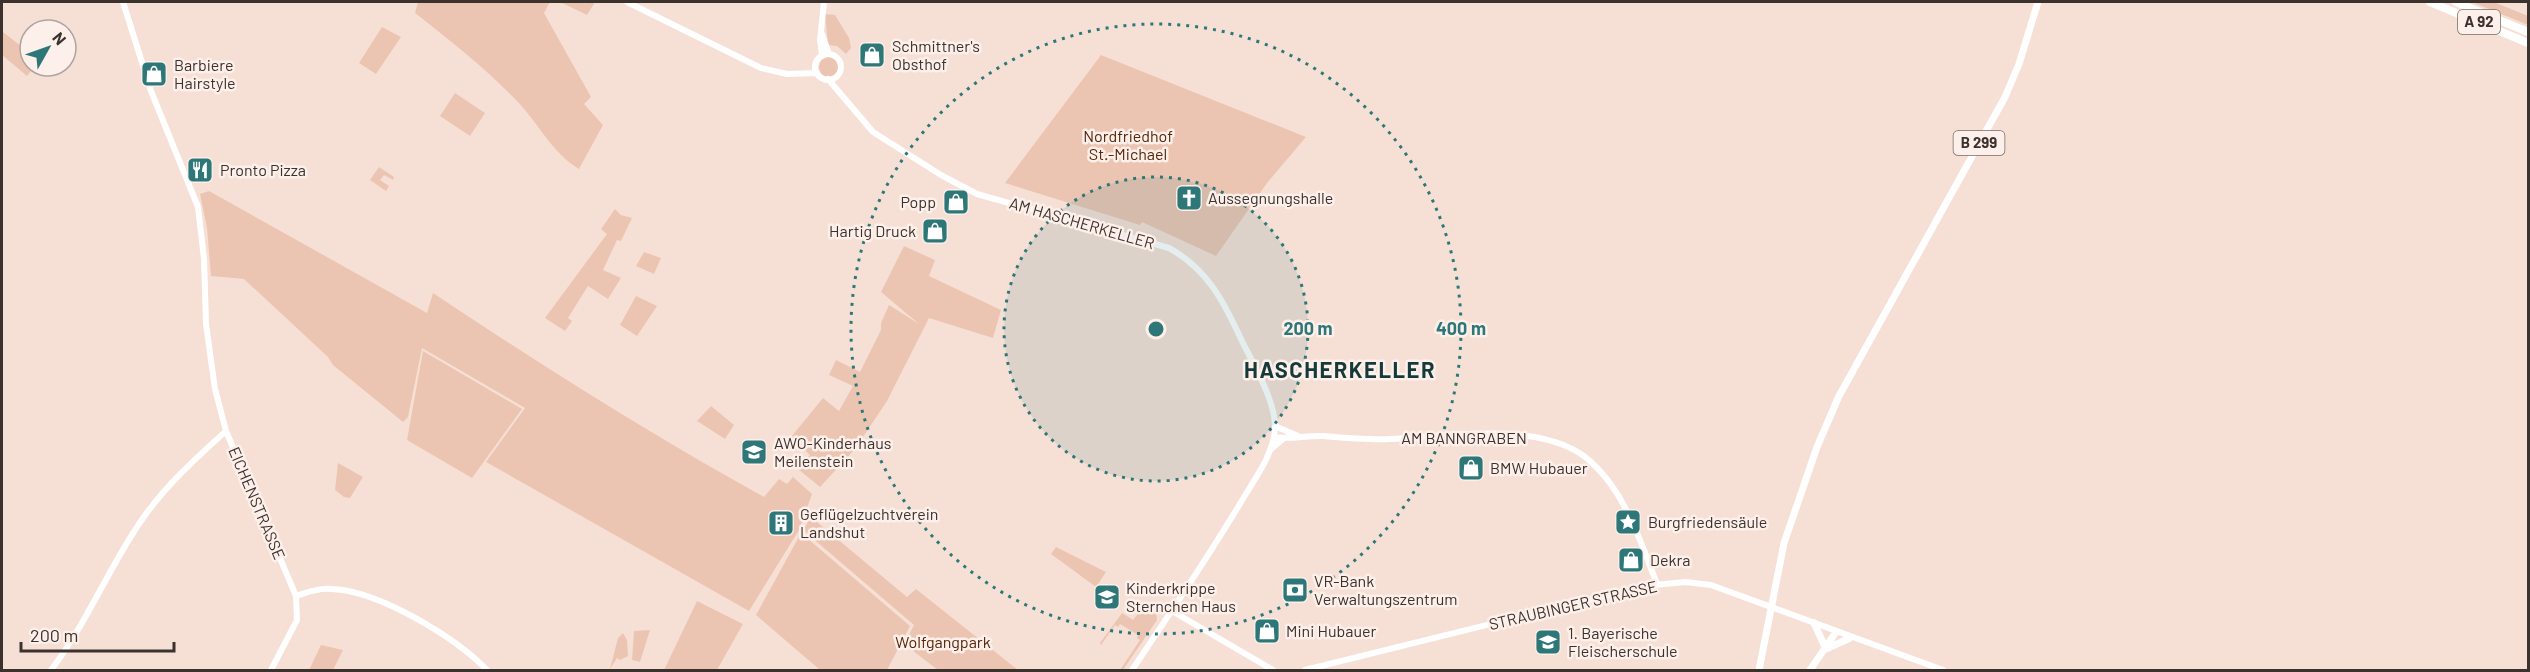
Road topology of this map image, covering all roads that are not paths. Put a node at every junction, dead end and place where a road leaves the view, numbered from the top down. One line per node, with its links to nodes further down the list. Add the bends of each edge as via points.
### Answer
1 (123, 2): 17 (main road, EICHENSTRASSE, via 151,91 188,179 200,219 206,324 215,389)
2 (627, 2): 12 (main road, via 754,66)
3 (824, 2): 9 (main road, via 822,33)
4 (2038, 2): 35 (main road, B 299, via 2005,96 1839,396 1817,447 1784,543)
5 (2430, 2): 8 (highway, A 92)
6 (2456, 2): 7 (highway, A 92)
7 (2529, 32)
8 (2529, 43)
9 (826, 55): 10 (main road); 13 (main road, via 840,62 841,70)
10 (816, 65): 11 (main road); 12 (main road)
11 (817, 73): 12 (main road); 14 (main road)
12 (796, 74)
13 (836, 77): 14 (main road); 15 (main road)
14 (828, 80): 15 (main road, AM HASCHERKELLER)
15 (841, 94): 16 (main road, AM HASCHERKELLER, via 867,126 897,149 977,194 1155,243 1186,258 1219,294 1264,388)
16 (1275, 426): 18 (main road, AM HASCHERKELLER); 19 (main road, AM BANNGRABEN)
17 (226, 431): 23 (main road, EICHENSTRASSE); 29 (main road, via 175,479 145,516 86,621)
18 (1274, 436): 20 (main road, AM BANNGRABEN); 21 (main road, AM HASCHERKELLER)
19 (1299, 436): 20 (main road, AM BANNGRABEN); 22 (main road, AM BANNGRABEN, via 1389,439 1510,435 1540,438 1569,447 1603,475 1638,531)
20 (1283, 439): 21 (main road, AM BANNGRABEN)
21 (1270, 450): 24 (main road, AM HASCHERKELLER)
22 (1657, 584): 25 (main road, STRAUBINGER STRASSE, via 1711,585); 34 (main road, STRAUBINGER STRASSE)
23 (296, 596): 30 (main road, EICHENSTRASSE, via 297,620); 31 (main road, via 317,589 334,589 377,602 431,627)
24 (1172, 611): 32 (main road, AM HASCHERKELLER); 33 (main road)
25 (1814, 623): 26 (main road, STRAUBINGER STRASSE); 28 (main road)
26 (1836, 632): 27 (main road, STRAUBINGER STRASSE); 28 (main road)
27 (1850, 638): 28 (main road); 37 (main road, STRAUBINGER STRASSE)
28 (1826, 649): 36 (main road)
29 (51, 670)
30 (271, 670)
31 (487, 670)
32 (1132, 670)
33 (1273, 670)
34 (1305, 670)
35 (1759, 670)
36 (1810, 670)
37 (1943, 670)

